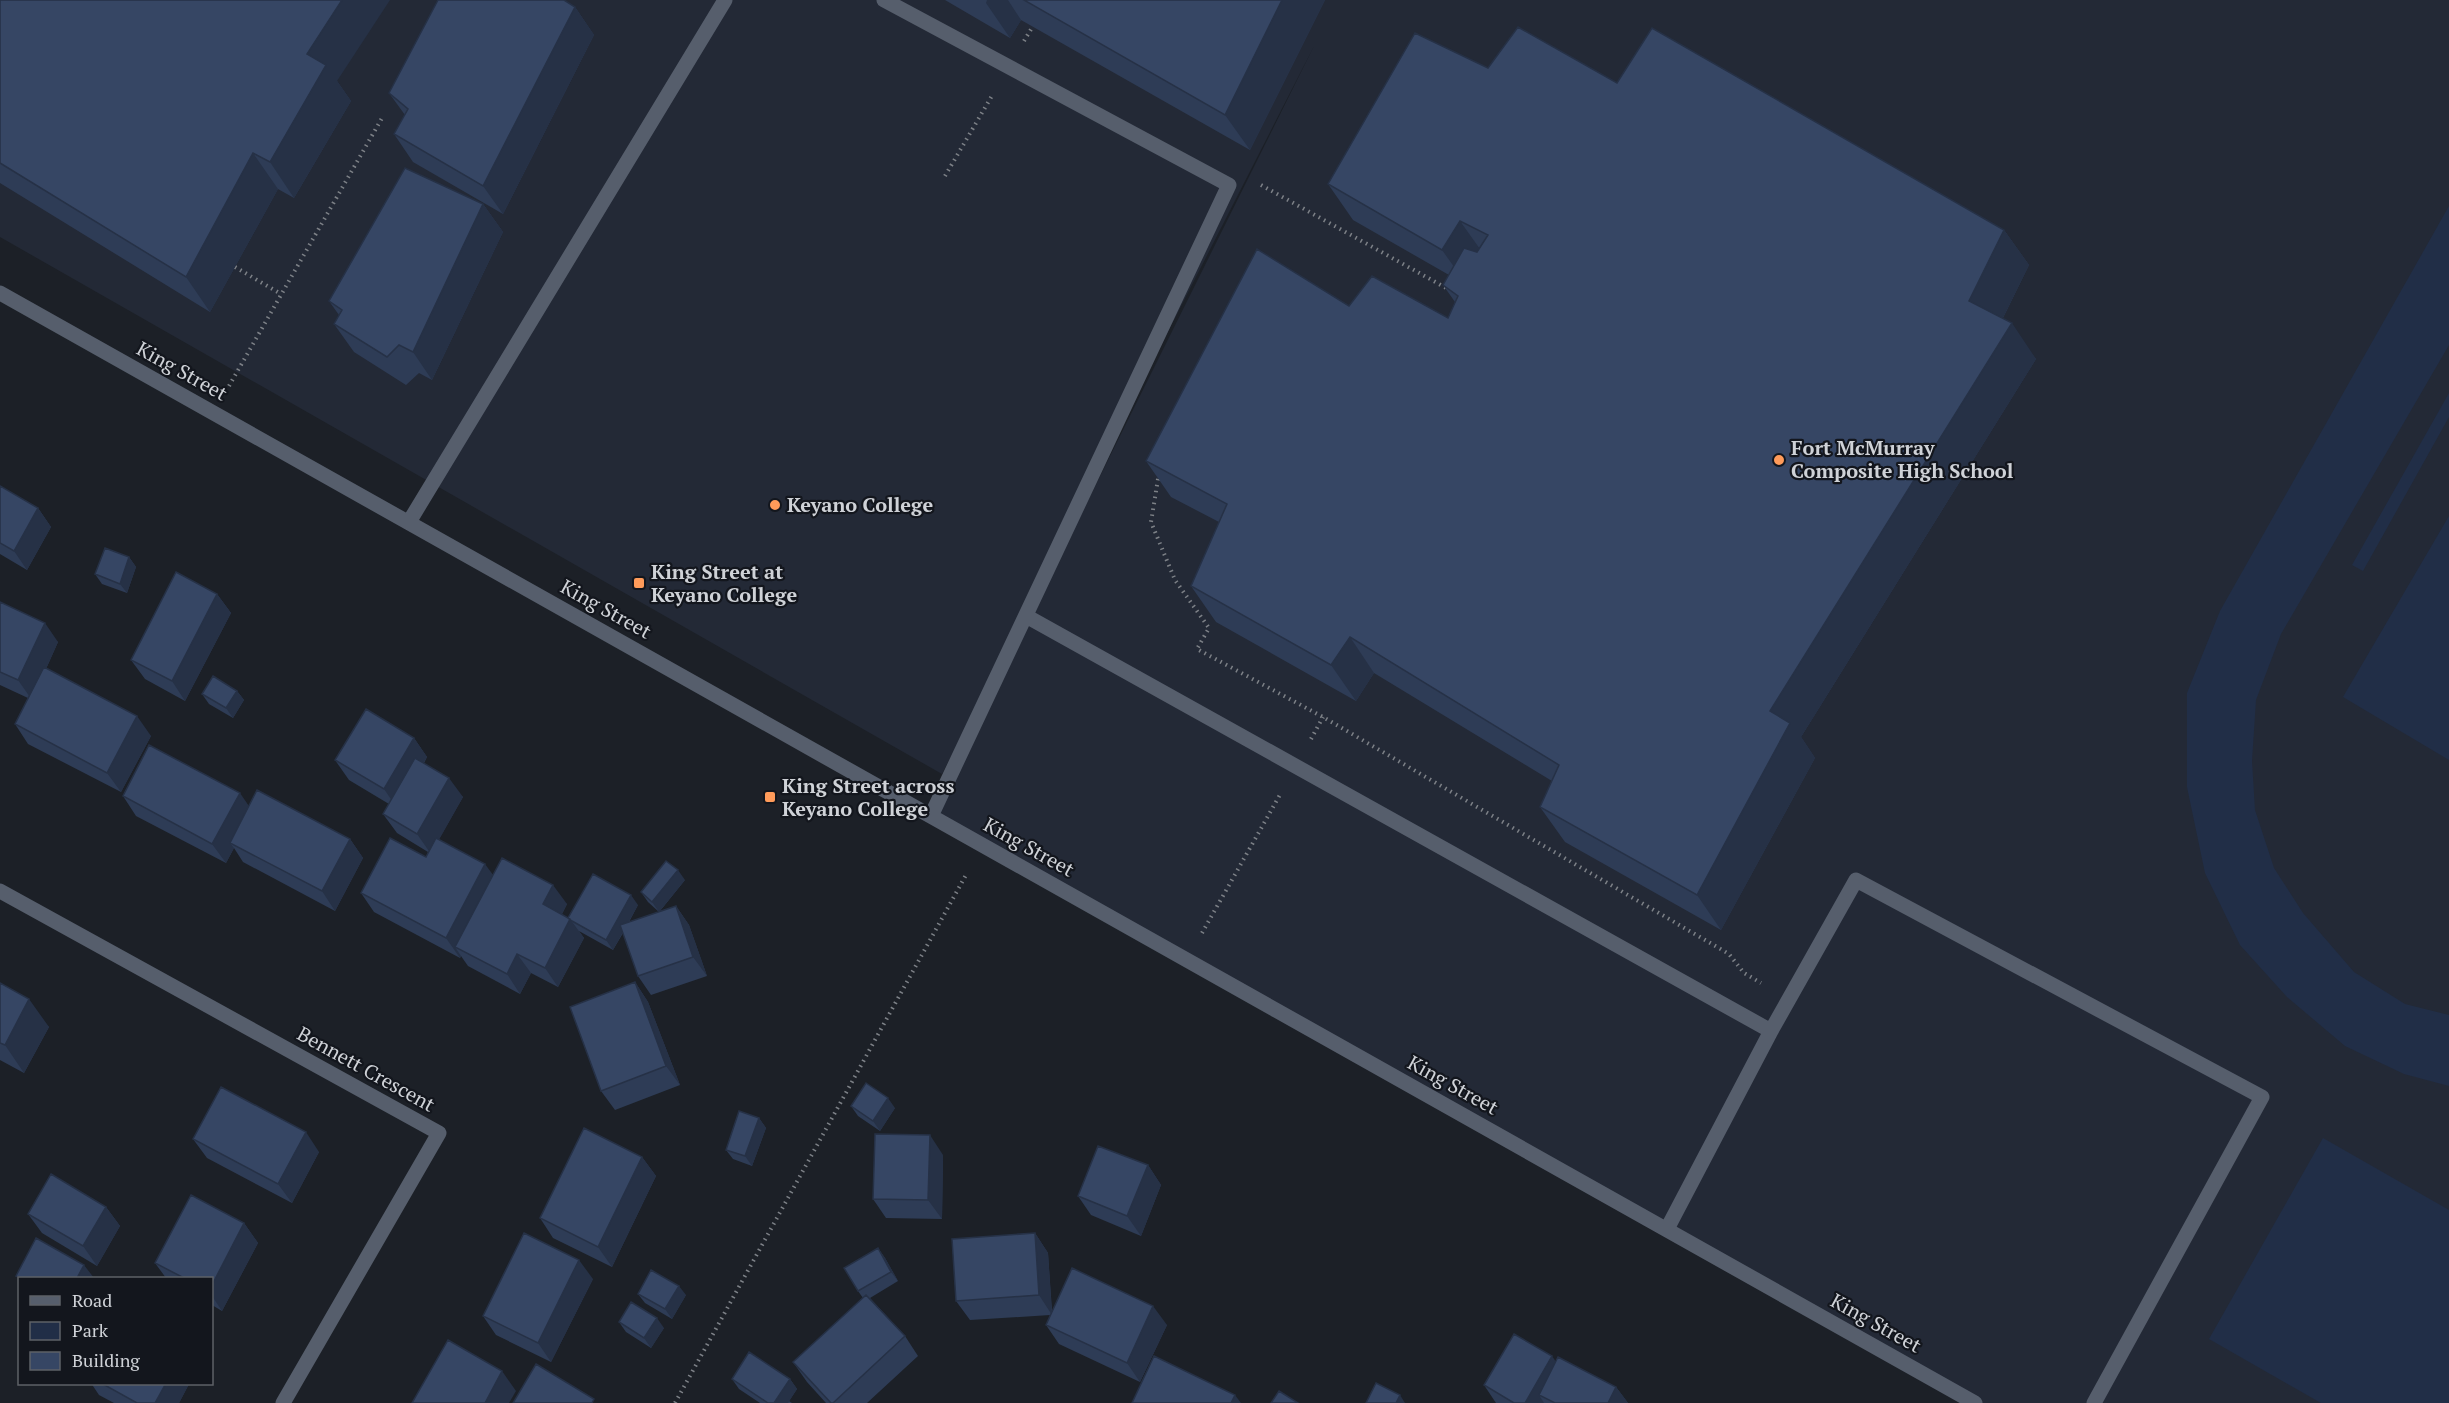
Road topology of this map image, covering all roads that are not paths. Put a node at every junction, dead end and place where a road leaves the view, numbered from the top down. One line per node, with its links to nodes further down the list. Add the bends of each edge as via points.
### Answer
1 (725, 0): 4 (street)
2 (884, 0): 5 (street, via 1229,185)
3 (0, 293): 4 (street, King Street)
4 (409, 522): 6 (street, King Street)
5 (1026, 616): 6 (street); 8 (street)
6 (931, 816): 9 (street, King Street)
7 (0, 891): 10 (street, Bennett Crescent, via 439,1133)
8 (1771, 1031): 9 (street); 12 (street, via 1856,880 2262,1097)
9 (1667, 1229): 11 (street, King Street)
10 (283, 1403)
11 (1975, 1403)
12 (2094, 1403)

